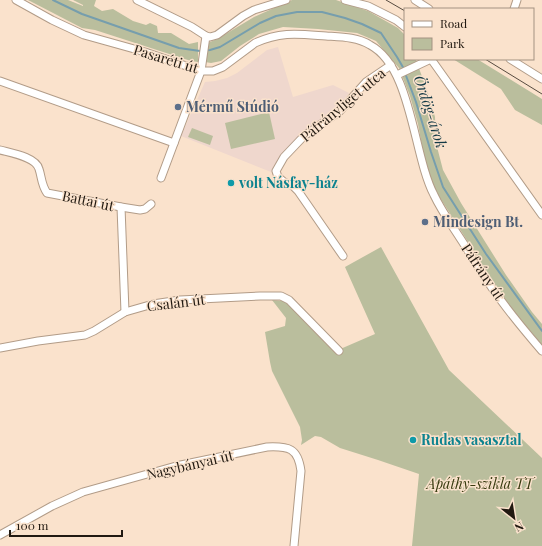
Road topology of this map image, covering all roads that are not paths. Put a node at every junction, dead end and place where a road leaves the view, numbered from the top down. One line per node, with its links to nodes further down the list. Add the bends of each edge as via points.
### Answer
1 (16, 0): 14 (street, Pasaréti út, via 84,35)
2 (137, 0): 9 (street)
3 (286, 0): 9 (street, via 254,10 217,35)
4 (346, 0): 6 (street)
5 (415, 0): 7 (street)
6 (370, 3): 8 (street)
7 (427, 8)
8 (404, 26)
9 (206, 36): 14 (street)
10 (429, 60): 15 (street)
11 (432, 60): 23 (street)
12 (512, 60): 16 (street)
13 (391, 65): 14 (street, Pasaréti út, via 377,49 363,41 344,37 284,34 255,43 223,67 213,71); 15 (street, Pasaréti út); 24 (street, Páfrányliget utca, via 366,82 340,112 304,136 284,157 276,170 280,180 298,191)
14 (201, 71): 18 (street)
15 (397, 75): 28 (street, Páfrány út, via 434,196 488,282)
16 (542, 79)
17 (0, 81): 18 (street)
18 (174, 144): 20 (street)
19 (0, 150): 22 (street, Battai út, via 35,162 47,193)
20 (161, 178)
21 (151, 204): 22 (street, via 140,210)
22 (121, 207): 25 (street, Battai út)
23 (542, 215)
24 (343, 256)
25 (125, 312): 26 (street, Csalán út, via 85,335); 27 (street, Csalán út, via 180,300 281,296 289,300)
26 (0, 348)
27 (338, 350)
28 (542, 351)
29 (0, 535): 30 (street, Nagybányai út, via 83,492 176,466 267,447 278,447 288,448 296,453 300,462)
30 (294, 546)

